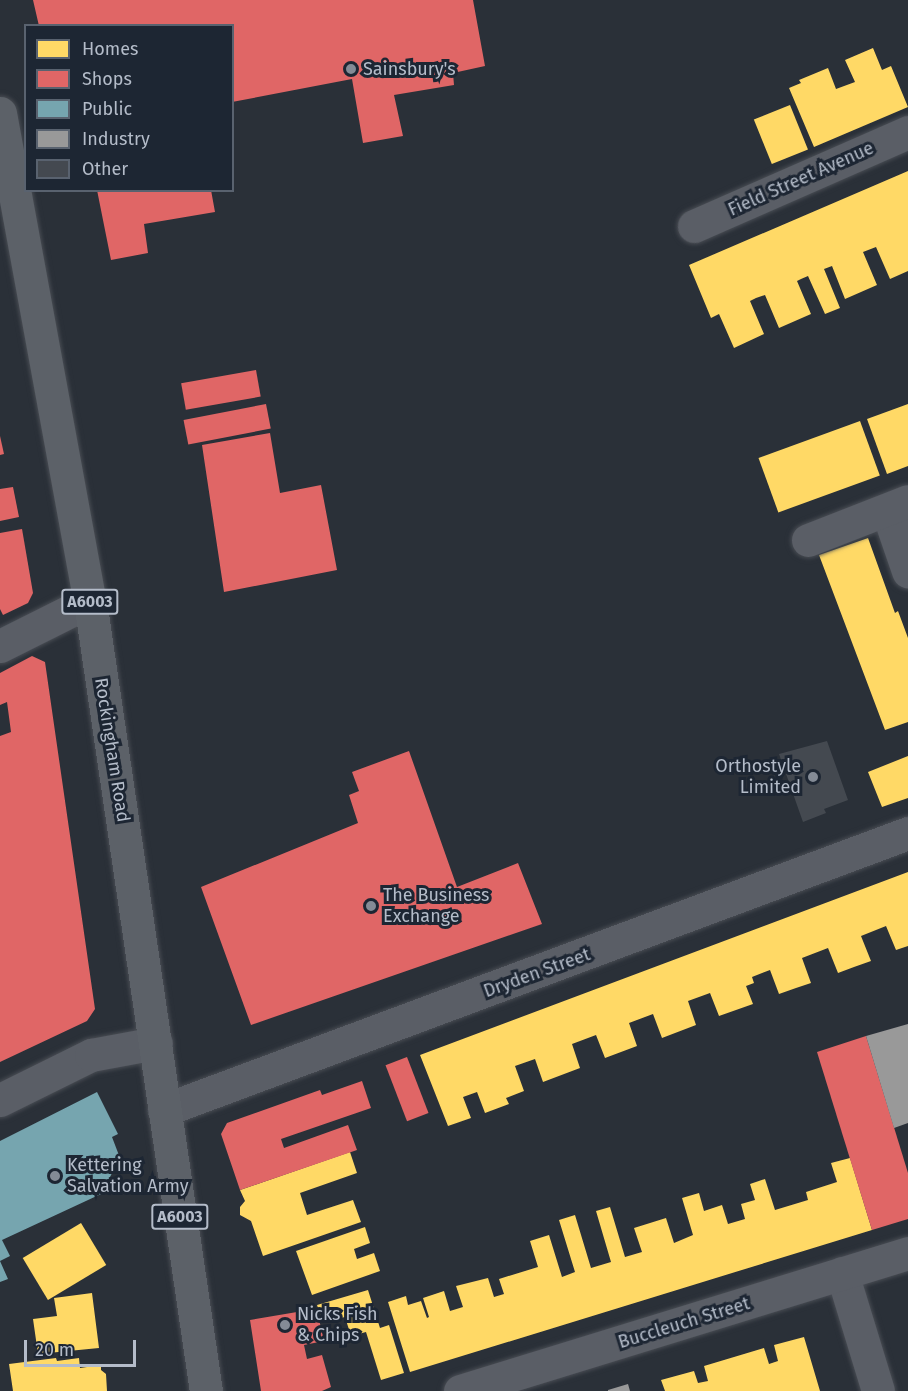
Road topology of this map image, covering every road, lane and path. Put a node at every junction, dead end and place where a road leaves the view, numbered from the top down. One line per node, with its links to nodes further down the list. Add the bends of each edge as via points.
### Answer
1 (0, 113): 7 (main road, Rockingham Road / A6003)
2 (908, 132): 3 (street, Field Street Avenue)
3 (694, 226)
4 (897, 506): 5 (street); 6 (street)
5 (808, 540)
6 (908, 571)
7 (90, 601): 8 (street); 10 (main road, Rockingham Road / A6003)
8 (0, 646)
9 (908, 833): 12 (street, Dryden Street)
10 (156, 1043): 11 (street, via 91,1055); 12 (main road, Rockingham Road / A6003)
11 (0, 1100)
12 (164, 1110): 15 (main road, Rockingham Road / A6003)
13 (908, 1253): 14 (street, Buccleuch Street)
14 (842, 1274): 16 (street, Buccleuch Street); 17 (street)
15 (206, 1391)
16 (460, 1391)
17 (878, 1391)

